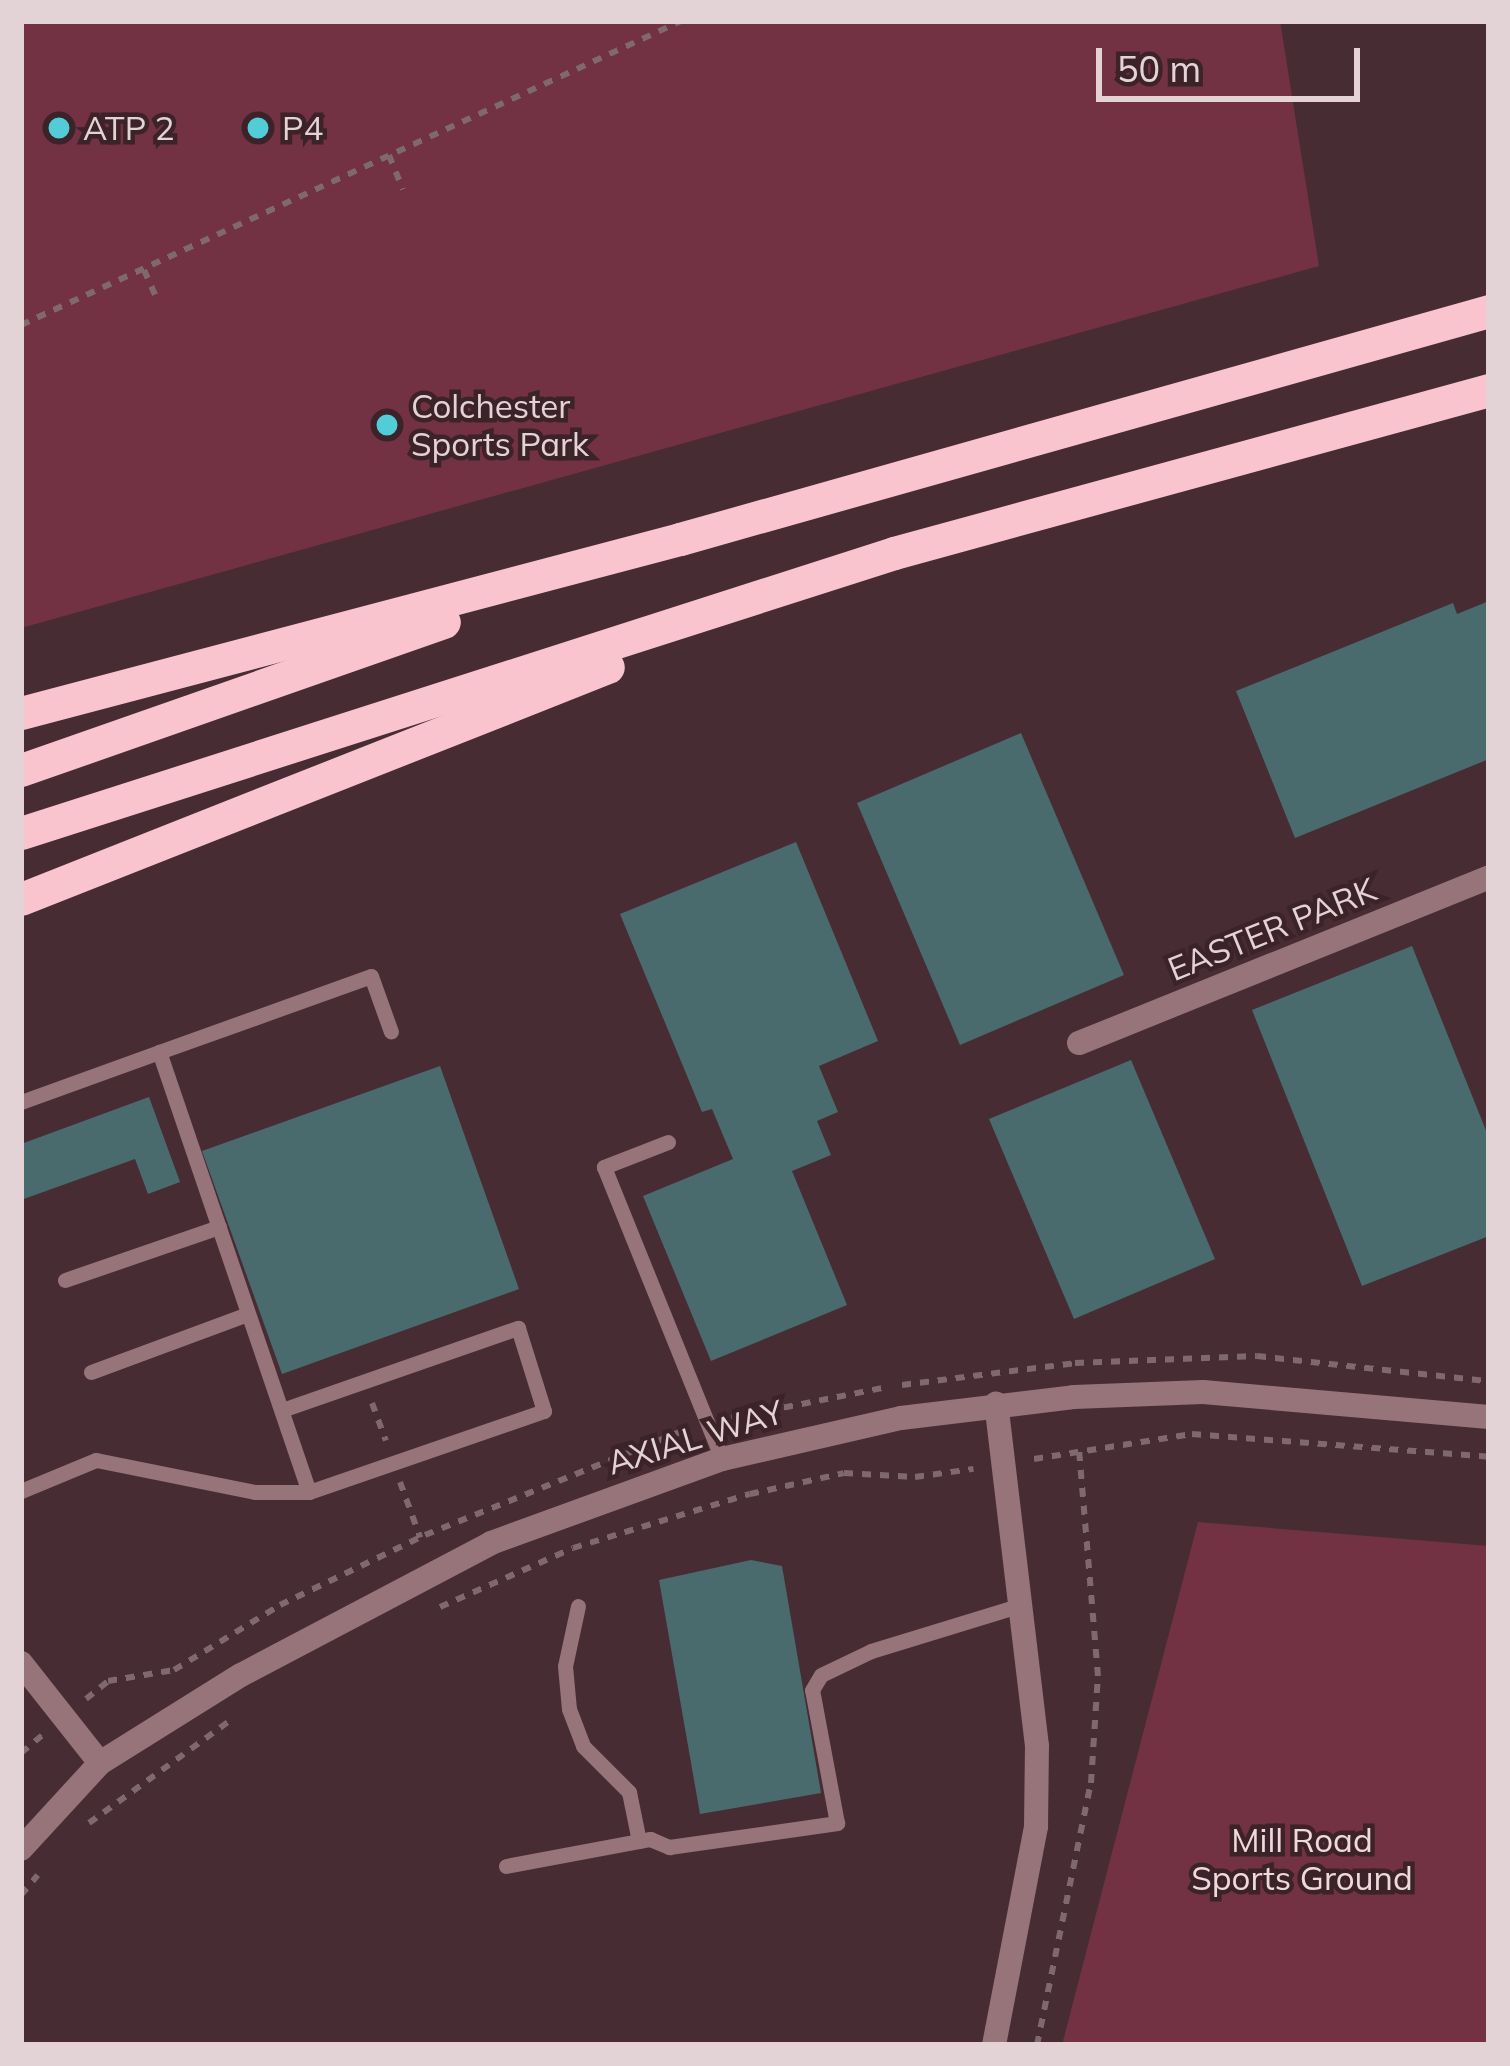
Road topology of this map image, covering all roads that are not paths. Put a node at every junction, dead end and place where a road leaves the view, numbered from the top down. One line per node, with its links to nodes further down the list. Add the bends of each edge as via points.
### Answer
1 (1489, 311): 3 (highway)
2 (1489, 389): 4 (highway)
3 (680, 539): 5 (highway); 6 (highway)
4 (894, 554): 7 (highway); 9 (highway)
5 (21, 713)
6 (21, 770)
7 (21, 833)
8 (1489, 877): 11 (street, EASTER PARK)
9 (21, 898)
10 (391, 1032): 12 (lane, via 370,976)
11 (1079, 1043)
12 (160, 1052): 13 (lane); 15 (lane)
13 (21, 1102)
14 (668, 1142): 22 (lane, via 604,1167)
15 (218, 1227): 16 (lane); 17 (lane)
16 (65, 1280)
17 (248, 1314): 18 (lane); 20 (lane)
18 (91, 1372)
19 (996, 1403): 21 (street, AXIAL WAY, via 1203,1392); 22 (street, AXIAL WAY, via 805,1436); 25 (street)
20 (282, 1411): 24 (lane); 24 (lane, via 518,1328 544,1411)
21 (1489, 1417)
22 (722, 1460): 28 (street, AXIAL WAY, via 491,1543 241,1675)
23 (21, 1490): 24 (lane, via 96,1460 255,1492)
24 (309, 1492)
25 (1021, 1605): 29 (lane, via 821,1675 812,1690 838,1822 699,1844); 32 (street, via 1037,1746 1036,1826)
26 (578, 1606): 29 (lane, via 565,1666 569,1709 583,1746 629,1792)
27 (21, 1663): 28 (street)
28 (100, 1763): 30 (street, AXIAL WAY)
29 (640, 1841): 31 (lane)
30 (21, 1849)
31 (506, 1866)
32 (994, 2045)

